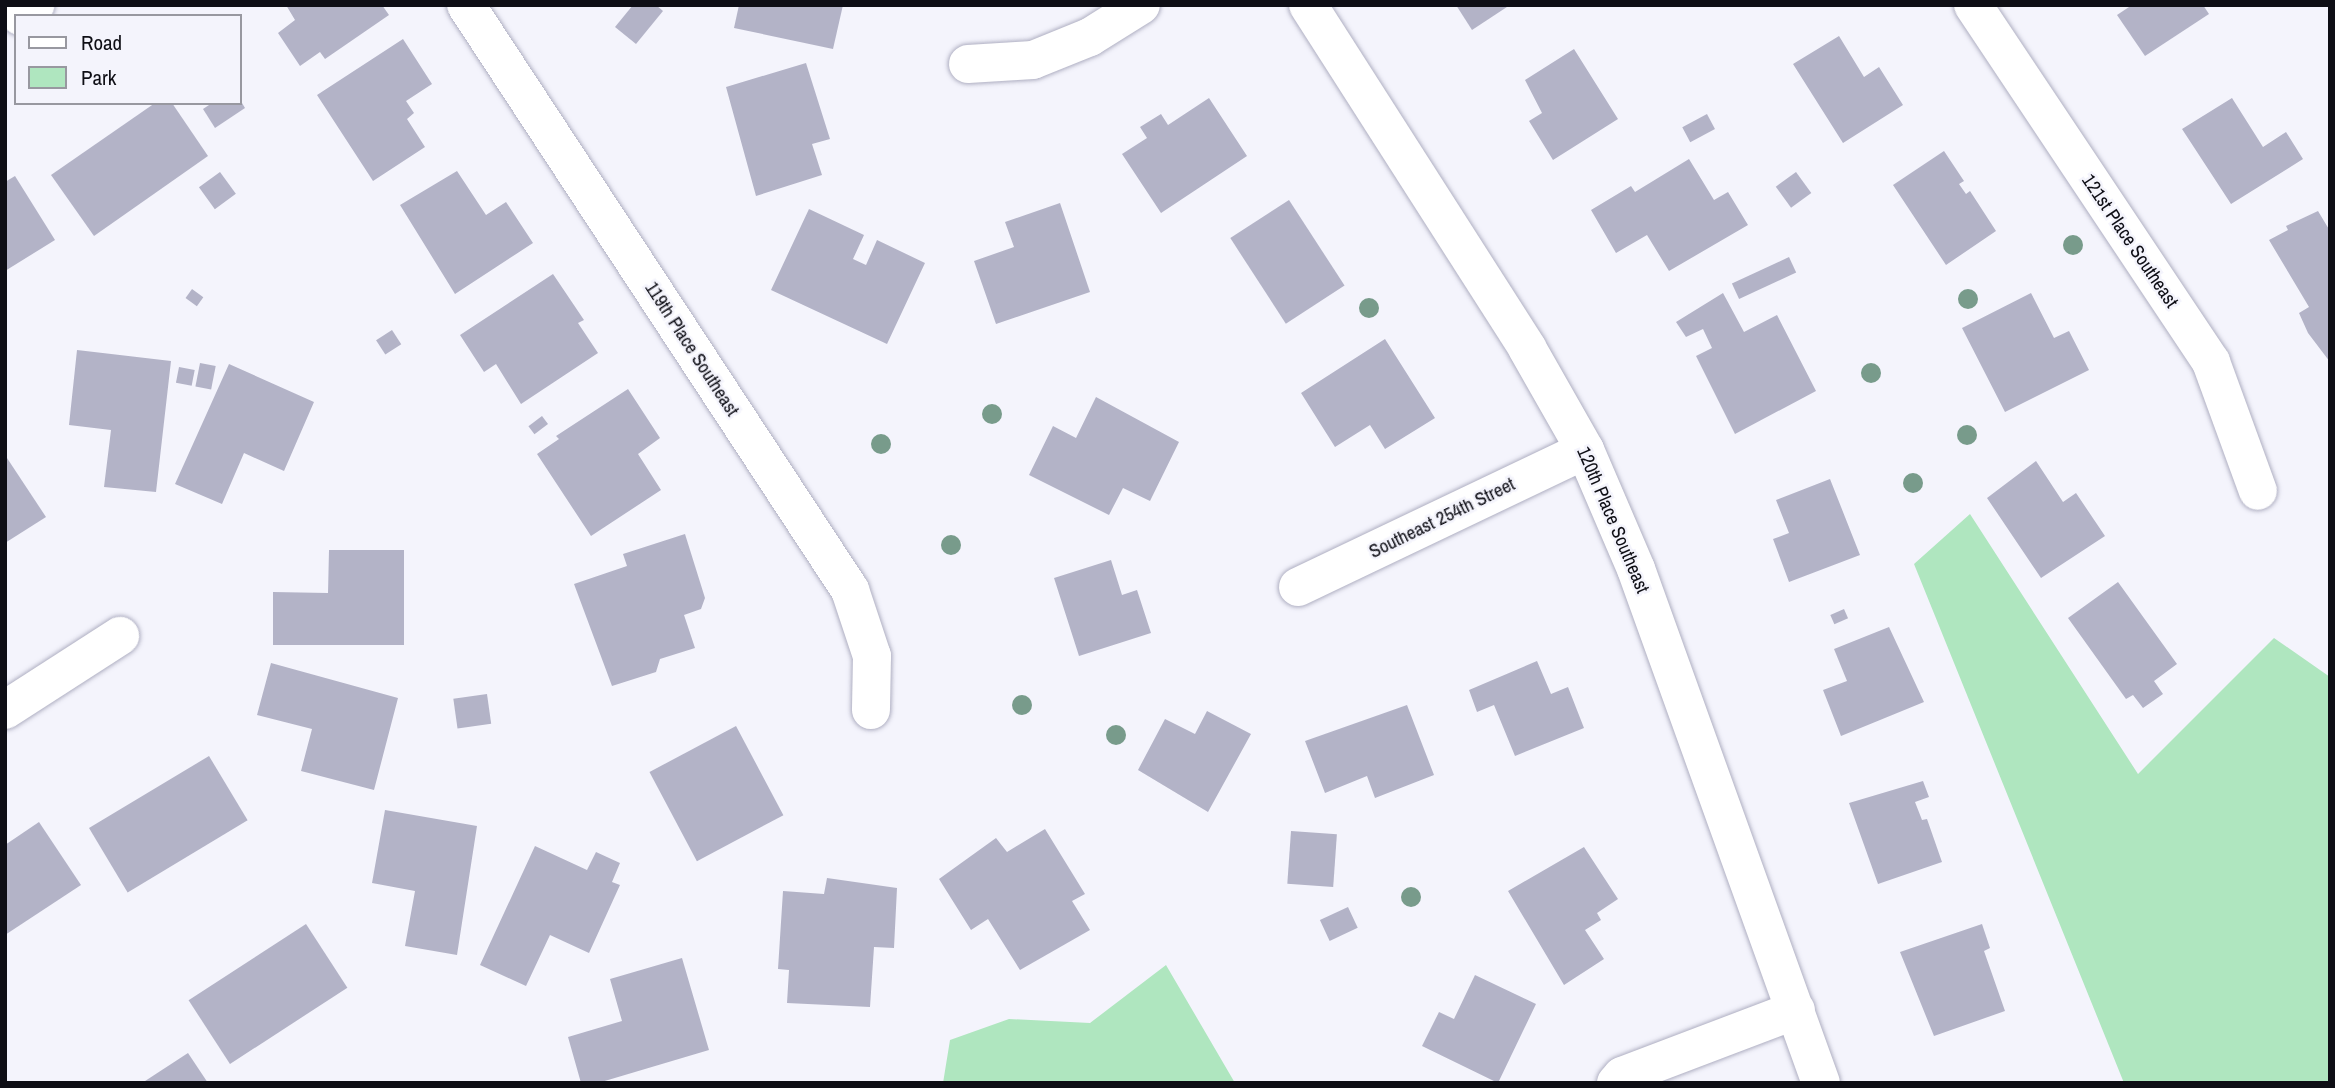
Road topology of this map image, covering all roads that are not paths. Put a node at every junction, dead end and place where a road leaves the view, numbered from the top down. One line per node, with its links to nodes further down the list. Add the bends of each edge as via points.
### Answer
1 (466, 5): 10 (street, 119th Place Southeast, via 850,590 873,656)
2 (1141, 5): 5 (street, via 1090,37 1033,60)
3 (1308, 5): 6 (street, 120th Place Southeast, via 1527,348)
4 (1973, 5): 7 (street, 121st Place Southeast, via 2211,362)
5 (968, 64)
6 (1585, 450): 8 (street, Southeast 254th Street); 12 (street, 120th Place Southeast, via 1636,569)
7 (2258, 491)
8 (1298, 587)
9 (120, 636): 11 (street)
10 (871, 709)
11 (5, 710)
12 (1796, 1010): 13 (street, via 1622,1076); 14 (street, 120th Place Southeast)
13 (1616, 1083)
14 (1821, 1083)

